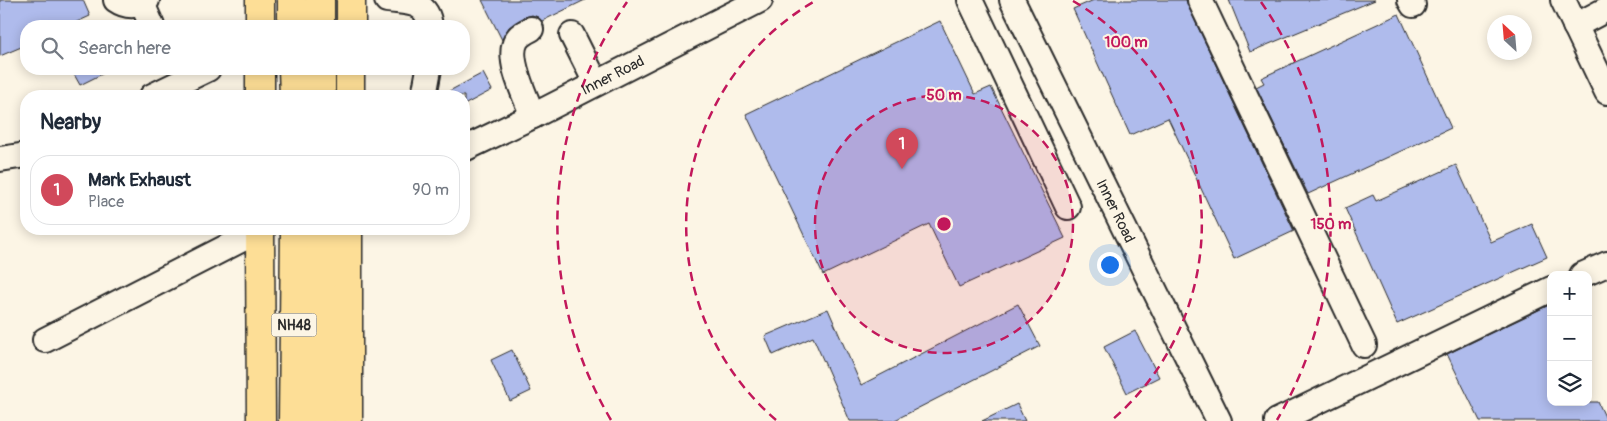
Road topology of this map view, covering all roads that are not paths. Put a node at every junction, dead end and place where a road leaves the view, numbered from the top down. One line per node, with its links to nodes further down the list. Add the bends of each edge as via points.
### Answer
1 (116, 0): 12 (street, via 134,6)
2 (260, 0): 15 (main road)
3 (292, 0): 16 (main road)
4 (320, 0): 17 (main road)
5 (351, 0): 18 (main road)
6 (387, 0): 19 (street, via 418,4)
7 (760, 0): 29 (street, Inner Road)
8 (970, 0): 41 (street)
9 (1012, 0): 56 (street, Inner Road)
10 (1200, 0): 51 (street)
11 (1563, 0): 20 (street)
12 (144, 2): 14 (street)
13 (1607, 9): 20 (street)
14 (150, 20)
15 (260, 20)
16 (292, 20)
17 (320, 20)
18 (351, 20)
19 (429, 20)
20 (1575, 26): 36 (street)
21 (531, 29): 37 (street, via 515,42 513,55)
22 (572, 34): 29 (street)
23 (260, 75): 31 (main road)
24 (293, 75): 32 (main road)
25 (321, 75): 33 (main road)
26 (350, 75): 34 (main road)
27 (428, 75): 35 (street)
28 (174, 76): 30 (street)
29 (596, 83): 37 (street, Inner Road)
30 (159, 90)
31 (260, 90)
32 (294, 90)
33 (321, 90)
34 (350, 90)
35 (425, 90)
36 (1607, 92)
37 (533, 116): 38 (street, Inner Road)
38 (470, 146)
39 (20, 156): 40 (street)
40 (0, 159)
41 (1068, 206)
42 (248, 235): 50 (street)
43 (260, 235): 52 (main road)
44 (294, 235): 53 (main road, NH48)
45 (322, 235): 54 (main road, NH48)
46 (348, 235): 55 (main road)
47 (1607, 264): 48 (street)
48 (1591, 271)
49 (1547, 291): 57 (street)
50 (45, 340)
51 (1364, 345)
52 (261, 421)
53 (293, 421)
54 (320, 421)
55 (348, 421)
56 (1219, 421)
57 (1277, 421)

